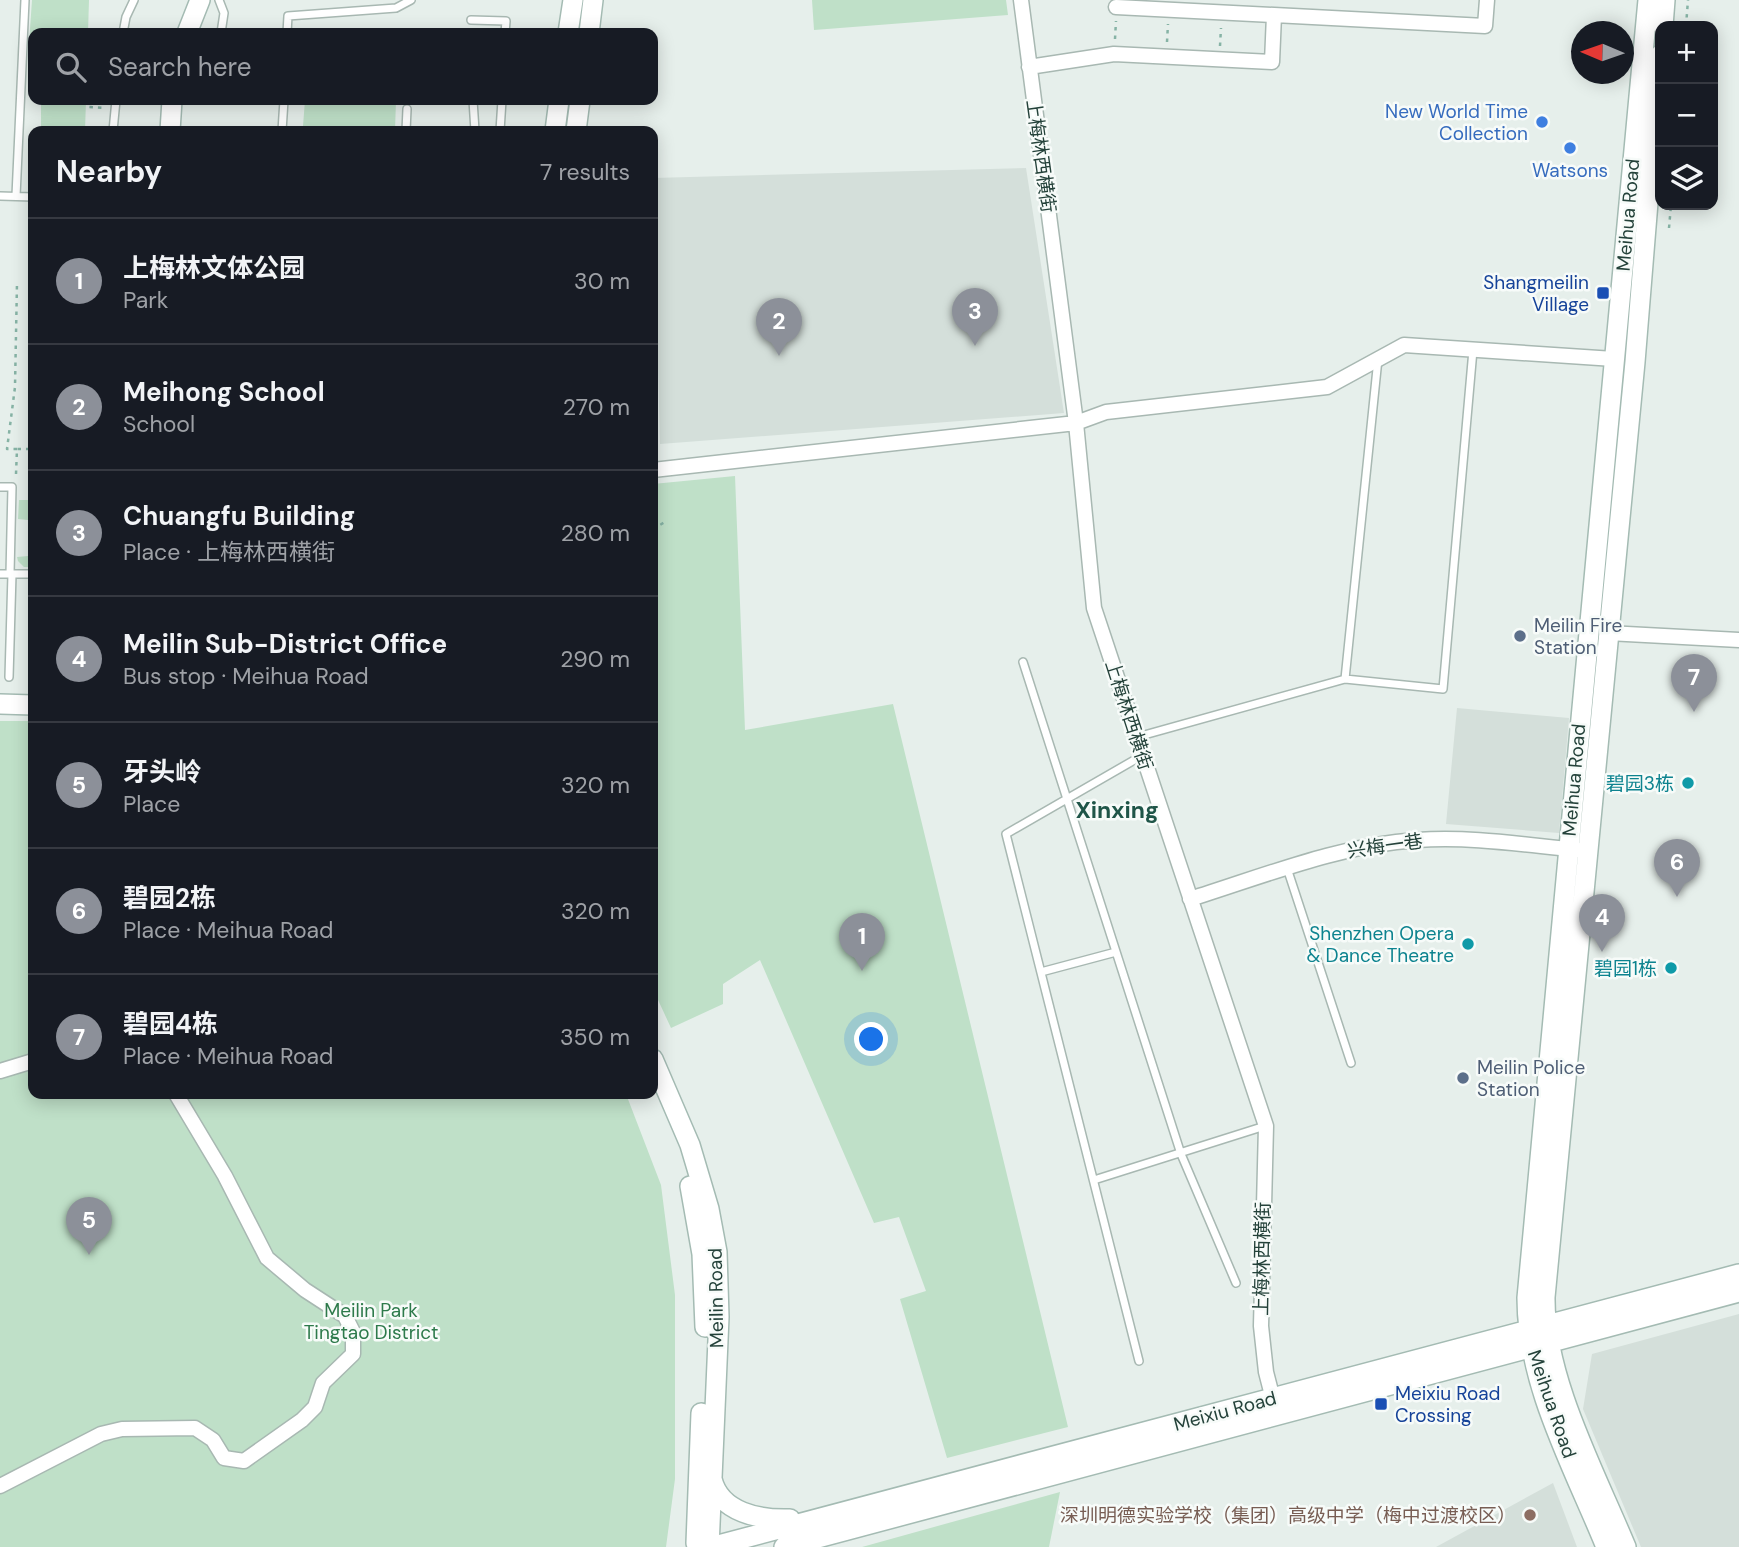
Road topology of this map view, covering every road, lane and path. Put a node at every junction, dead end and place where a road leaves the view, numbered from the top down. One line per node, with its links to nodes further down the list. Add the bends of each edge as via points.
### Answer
1 (25, 0): 51 (lane)
2 (134, 0): 20 (lane)
3 (200, 0): 21 (main road)
4 (219, 0): 22 (lane, via 224,13)
5 (411, 0): 23 (lane, via 396,8 288,16)
6 (593, 0): 25 (main road)
7 (605, 0): 26 (main road)
8 (1021, 0): 30 (street, 上梅林西横街)
9 (1487, 0): 16 (street, via 1485,26)
10 (1648, 0): 58 (main road, Meihua Road)
11 (1665, 0): 18 (main road)
12 (1688, 0): 19 (path)
13 (1116, 7): 14 (street); 27 (path)
14 (1169, 10): 15 (street); 28 (path)
15 (1222, 12): 16 (street); 29 (path)
16 (1275, 15): 29 (street, via 1272,62)
17 (471, 20): 24 (lane, via 506,21)
18 (1663, 21)
19 (1686, 21)
20 (124, 28)
21 (189, 28)
22 (222, 28)
23 (287, 28)
24 (505, 28)
25 (589, 28)
26 (590, 28)
27 (1114, 54): 28 (street); 30 (street)
28 (1166, 56): 29 (street)
29 (1219, 59)
30 (1029, 67): 61 (street, 上梅林西横街)
31 (1658, 84): 72 (main road, Meihua Road)
32 (88, 105): 40 (path)
33 (115, 105): 40 (lane)
34 (172, 105): 43 (main road)
35 (284, 105): 44 (lane)
36 (472, 105): 46 (lane)
37 (502, 105): 47 (lane)
38 (558, 105): 48 (main road)
39 (579, 105): 49 (main road)
40 (115, 109): 42 (lane)
41 (407, 109): 45 (lane)
42 (113, 126)
43 (170, 126)
44 (282, 126)
45 (406, 126)
46 (475, 126)
47 (500, 126)
48 (556, 126)
49 (577, 126)
50 (0, 196): 51 (lane)
51 (16, 196): 52 (lane)
52 (28, 197)
53 (1671, 210): 54 (path)
54 (1669, 228)
55 (17, 283): 60 (path)
56 (1474, 350): 57 (street, via 1404,345); 58 (street); 76 (lane, via 1443,689)
57 (1378, 359): 61 (street, via 1327,387 1106,412); 76 (lane)
58 (1614, 359): 84 (main road, Meihua Road)
59 (10, 366): 60 (path)
60 (15, 366): 62 (path, via 7,449)
61 (1076, 423): 64 (street); 81 (street, 上梅林西横街, via 1094,608)
62 (17, 449): 63 (path); 66 (path)
63 (28, 449)
64 (658, 469)
65 (0, 487): 66 (lane)
66 (12, 487): 70 (lane)
67 (665, 522): 68 (path)
68 (658, 526)
69 (0, 574): 70 (lane)
70 (11, 574): 71 (lane); 75 (lane)
71 (28, 574)
72 (1608, 634): 73 (street); 84 (main road, Meihua Road)
73 (1739, 640)
74 (1023, 662): 83 (lane)
75 (9, 677)
76 (1345, 679): 81 (lane)
77 (0, 704): 78 (main road)
78 (28, 705)
79 (0, 713): 80 (main road)
80 (28, 714)
81 (1136, 737): 82 (street, 上梅林西横街)
82 (1143, 755): 83 (lane); 86 (street, 上梅林西横街)
83 (1067, 799): 87 (lane); 88 (lane, via 1006,834)
84 (1577, 850): 85 (street, 兴梅一巷, via 1418,840 1345,851); 101 (main road, Meihua Road, via 1527,1298)
85 (1287, 868): 86 (street, 兴梅一巷); 90 (lane)
86 (1190, 899): 95 (street, 上梅林西横街)
87 (1116, 952): 88 (lane); 96 (lane)
88 (1041, 972): 97 (lane)
89 (28, 1063): 92 (street)
90 (1351, 1063)
91 (658, 1070): 104 (main road, Meilin Road, via 693,1156 717,1252)
92 (0, 1071)
93 (179, 1099): 105 (street, via 267,1258 345,1316 353,1332 353,1354 323,1383 315,1407 302,1420 244,1461 224,1458 213,1440 195,1428 122,1429 101,1434)
94 (658, 1099): 107 (main road, Meilin Road, via 687,1173 702,1254 705,1312)
95 (1266, 1126): 96 (lane); 103 (street, 上梅林西横街, via 1260,1295 1263,1350)
96 (1181, 1154): 97 (lane); 99 (lane)
97 (1094, 1180): 102 (lane)
98 (1739, 1274): 101 (main road, Meixiu Road)
99 (1236, 1283)
100 (1739, 1292): 101 (main road, Meixiu Road)
101 (1539, 1336): 103 (main road, Meixiu Road); 110 (main road, Meihua Road, via 1548,1406); 111 (main road, Meihua Road)
102 (1139, 1361)
103 (1275, 1407): 106 (main road, Meixiu Road); 109 (main road, Meixiu Road)
104 (712, 1479): 106 (main road, via 725,1501 755,1517 786,1519); 108 (main road, Meilin Road)
105 (0, 1486)
106 (849, 1510): 108 (main road, Meixiu Road)
107 (696, 1547)
108 (710, 1547)
109 (784, 1547)
110 (1606, 1547)
111 (1626, 1547)

